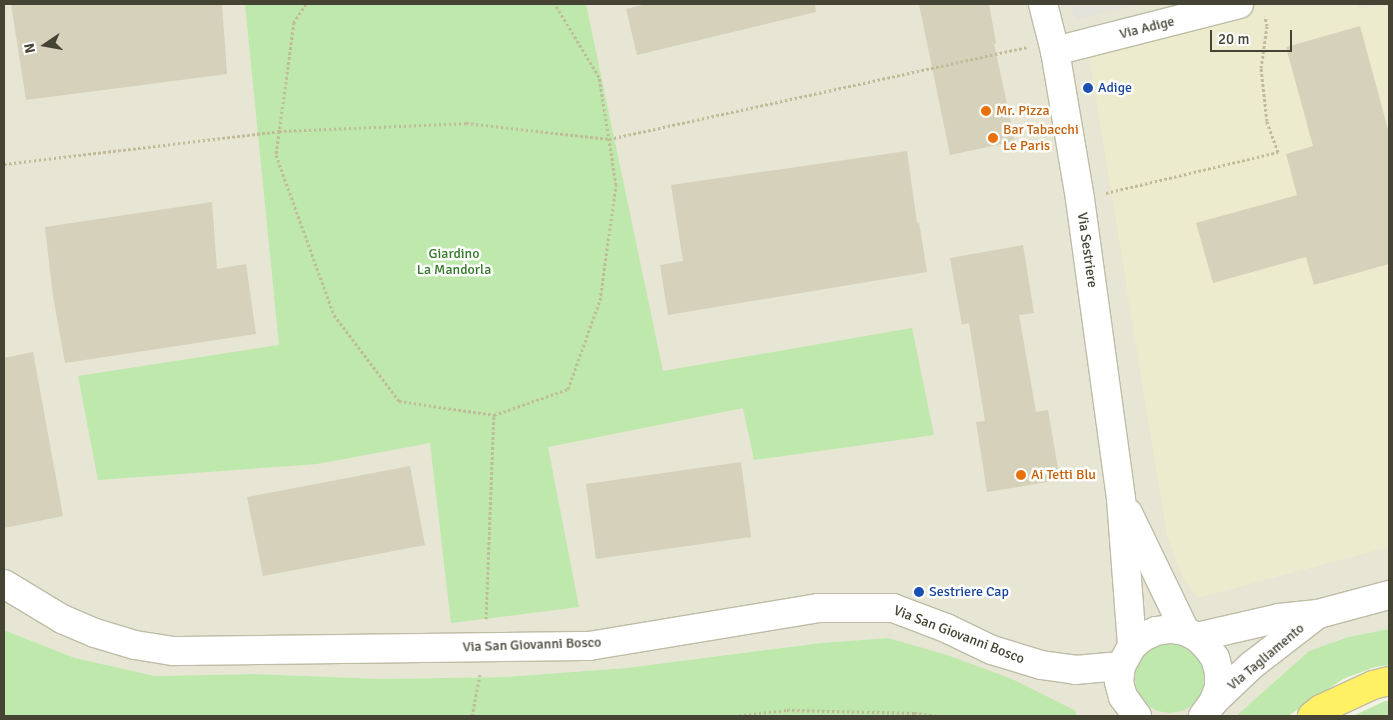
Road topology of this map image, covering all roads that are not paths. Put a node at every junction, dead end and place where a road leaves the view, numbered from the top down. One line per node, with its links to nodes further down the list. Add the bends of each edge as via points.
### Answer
1 (1043, 4): 3 (street, Via Sestriere)
2 (1252, 7): 3 (street, Via Adige)
3 (1055, 51): 4 (street, Via Sestriere, via 1080,199)
4 (1122, 498): 8 (street, Via Sestriere); 9 (street, Via Sestriere)
5 (4, 584): 9 (street, Via San Giovanni Bosco, via 62,619 95,633 135,645 174,651 589,646 818,608 893,608 992,650 1041,665 1075,670)
6 (1389, 595): 7 (street, Via Tagliamento)
7 (1318, 614): 8 (street, Via Tagliamento); 11 (street, Via Tagliamento, via 1252,665)
8 (1191, 634): 9 (street, Via Tagliamento, via 1171,629 1156,631 1143,637); 11 (street, Via Sestriere, via 1207,646 1219,672 1219,687)
9 (1126, 656): 12 (street, Via Sestriere, via 1119,682 1122,697)
10 (1389, 681): 13 (highway, via 1373,685)
11 (1208, 709)
12 (1137, 716)
13 (1312, 716)

